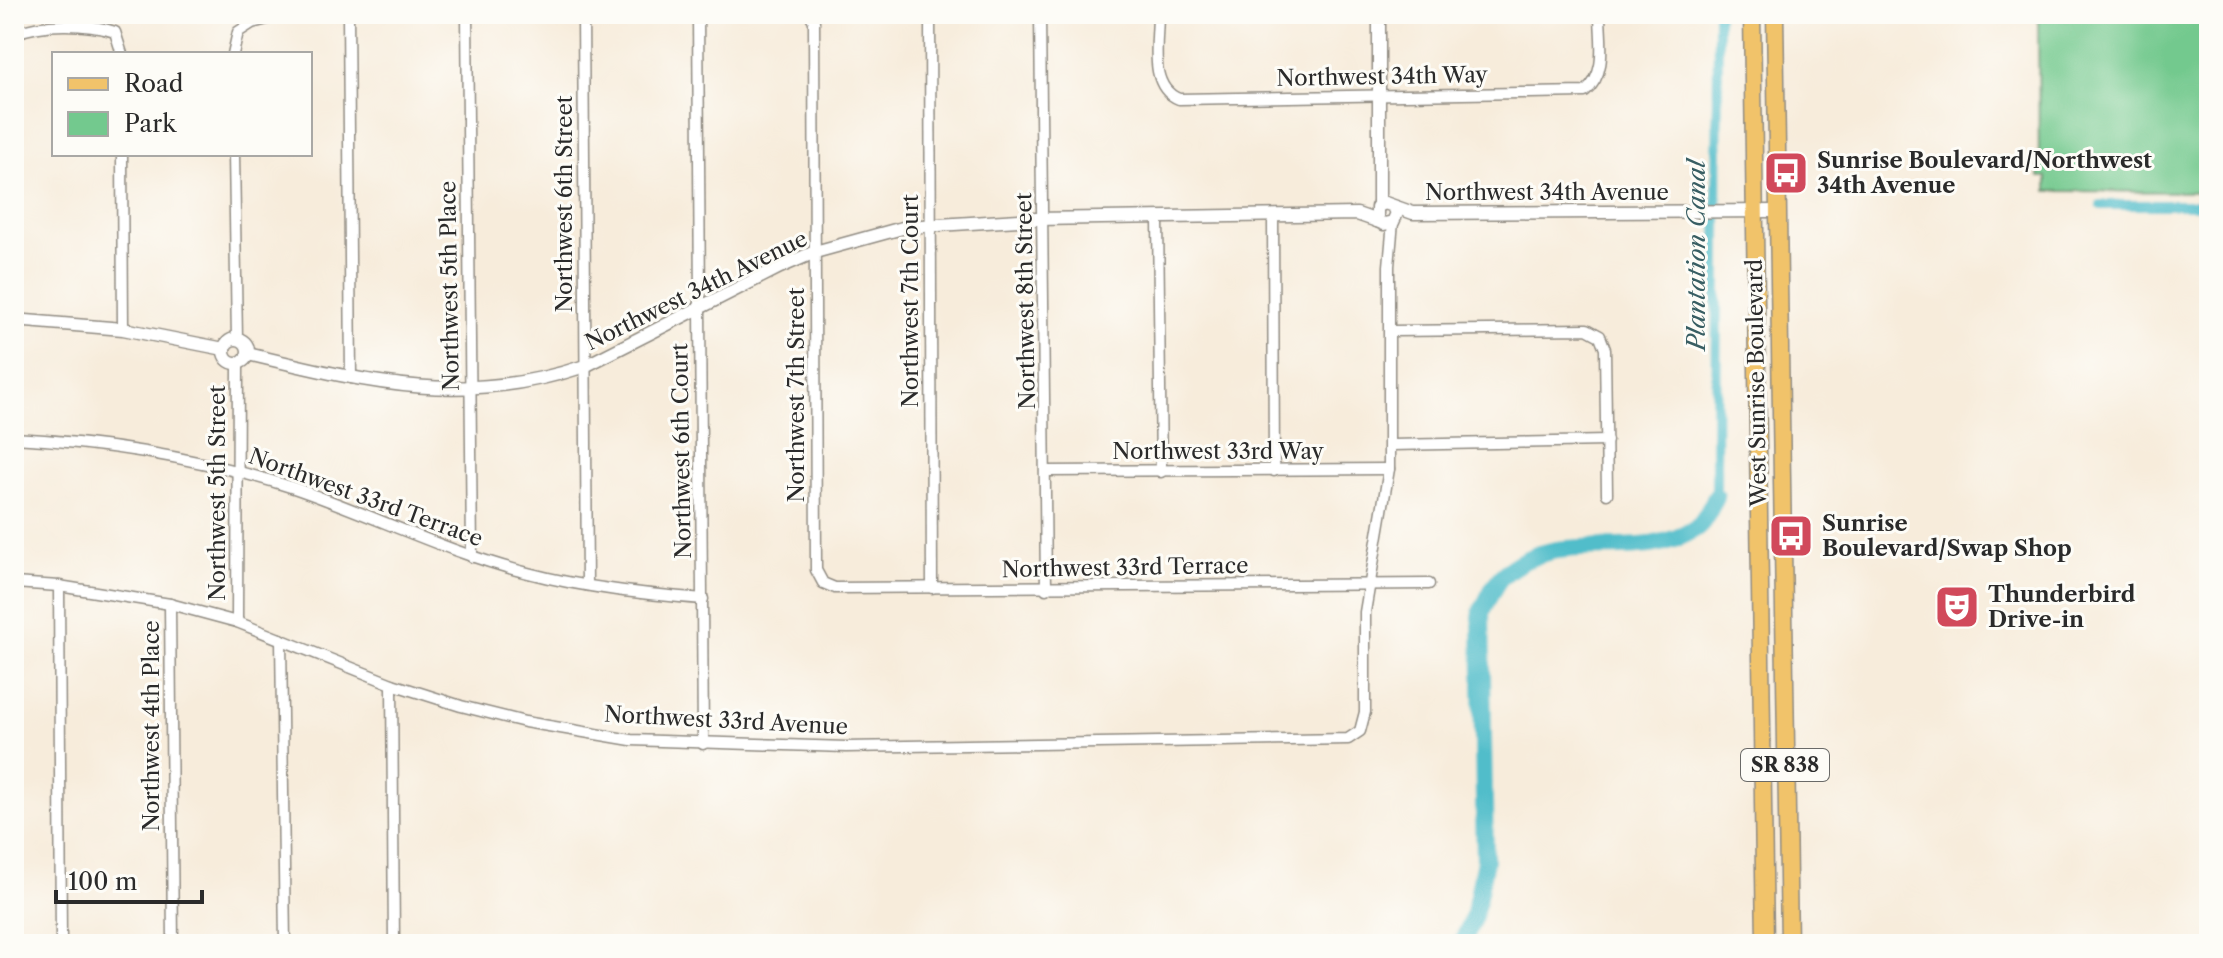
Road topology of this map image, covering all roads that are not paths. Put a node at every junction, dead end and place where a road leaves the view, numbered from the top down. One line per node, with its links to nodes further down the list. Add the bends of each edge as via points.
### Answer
1 (287, 14): 16 (street, via 238,32)
2 (348, 14): 37 (street)
3 (467, 14): 38 (street, Northwest 5th Place)
4 (583, 14): 36 (street, Northwest 6th Street)
5 (698, 14): 28 (street, Northwest 6th Court)
6 (810, 14): 27 (street, Northwest 7th Street)
7 (930, 14): 26 (street, Northwest 7th Court)
8 (1040, 14): 24 (street, Northwest 8th Street)
9 (1158, 14): 17 (street, Northwest 34th Way, via 1158,81 1166,94 1179,99)
10 (1379, 14): 17 (street)
11 (1600, 14): 17 (street, Northwest 34th Way, via 1601,70 1585,92)
12 (1752, 14): 20 (main road, West Sunrise Boulevard / SR 838)
13 (1775, 14): 21 (main road, West Sunrise Boulevard / SR 838)
14 (14, 34): 15 (street, via 29,27 98,27 115,32)
15 (121, 52)
16 (233, 52)
17 (1380, 96): 22 (street)
18 (122, 156): 30 (street)
19 (234, 156): 32 (street)
20 (1754, 211): 21 (street, Northwest 34th Avenue); 22 (street, Northwest 34th Avenue); 67 (main road, West Sunrise Boulevard / SR 838)
21 (1777, 211): 68 (main road, West Sunrise Boulevard / SR 838)
22 (1386, 213): 23 (street, Northwest 34th Avenue); 31 (street)
23 (1273, 216): 25 (street, Northwest 34th Avenue); 44 (street)
24 (1044, 219): 25 (street, Northwest 34th Avenue); 26 (street, Northwest 34th Avenue); 43 (street, Northwest 8th Street)
25 (1158, 219): 46 (street)
26 (929, 223): 27 (street, Northwest 34th Avenue); 55 (street, Northwest 7th Court)
27 (815, 252): 28 (street, Northwest 34th Avenue); 50 (street, Northwest 7th Street, via 816,570)
28 (699, 307): 36 (street, Northwest 34th Avenue); 57 (street, Northwest 6th Court)
29 (14, 320): 30 (street)
30 (123, 329): 33 (street)
31 (1392, 331): 40 (street, via 1587,329 1600,336 1605,349); 41 (street)
32 (237, 339): 33 (street); 34 (street, via 245,342)
33 (224, 349): 35 (street, via 228,361)
34 (248, 354): 35 (street); 37 (street, Northwest 34th Avenue)
35 (238, 364): 45 (street, Northwest 5th Street)
36 (585, 366): 38 (street, Northwest 34th Avenue, via 527,382); 53 (street, Northwest 6th Street)
37 (351, 378): 38 (street, Northwest 34th Avenue, via 409,388)
38 (470, 388): 48 (street, Northwest 5th Place)
39 (14, 438): 45 (street, Northwest 33rd Terrace, via 145,453)
40 (1607, 441): 41 (street); 47 (street)
41 (1391, 445): 42 (street)
42 (1389, 469): 44 (street, Northwest 33rd Way); 51 (street)
43 (1046, 471): 46 (street, Northwest 33rd Way); 56 (street, Northwest 8th Street)
44 (1274, 471): 46 (street, Northwest 33rd Way)
45 (238, 472): 48 (street, Northwest 33rd Terrace, via 294,488); 59 (street, Northwest 5th Street)
46 (1161, 472)
47 (1607, 494)
48 (472, 557): 53 (street, Northwest 33rd Terrace)
49 (14, 583): 54 (street, Northwest 33rd Avenue)
50 (823, 583): 55 (street, Northwest 33rd Terrace, via 835,588)
51 (1369, 583): 52 (street, Northwest 33rd Terrace); 56 (street, Northwest 33rd Terrace); 62 (street, Northwest 33rd Avenue, via 1365,712 1360,731 1348,739 846,747)
52 (1429, 584)
53 (587, 585): 57 (street, Northwest 33rd Terrace)
54 (59, 586): 58 (street, Northwest 33rd Avenue); 63 (street)
55 (932, 588): 56 (street, Northwest 33rd Terrace)
56 (1046, 589)
57 (703, 599): 62 (street, Northwest 6th Court)
58 (170, 604): 59 (street, Northwest 33rd Avenue); 64 (street, Northwest 4th Place)
59 (237, 622): 60 (street, Northwest 33rd Avenue)
60 (281, 639): 61 (street, Northwest 33rd Avenue); 65 (street)
61 (392, 684): 62 (street, Northwest 33rd Avenue, via 525,722 631,740); 66 (street)
62 (703, 744)
63 (61, 944)
64 (173, 944)
65 (285, 944)
66 (394, 944)
67 (1765, 944)
68 (1789, 944)

